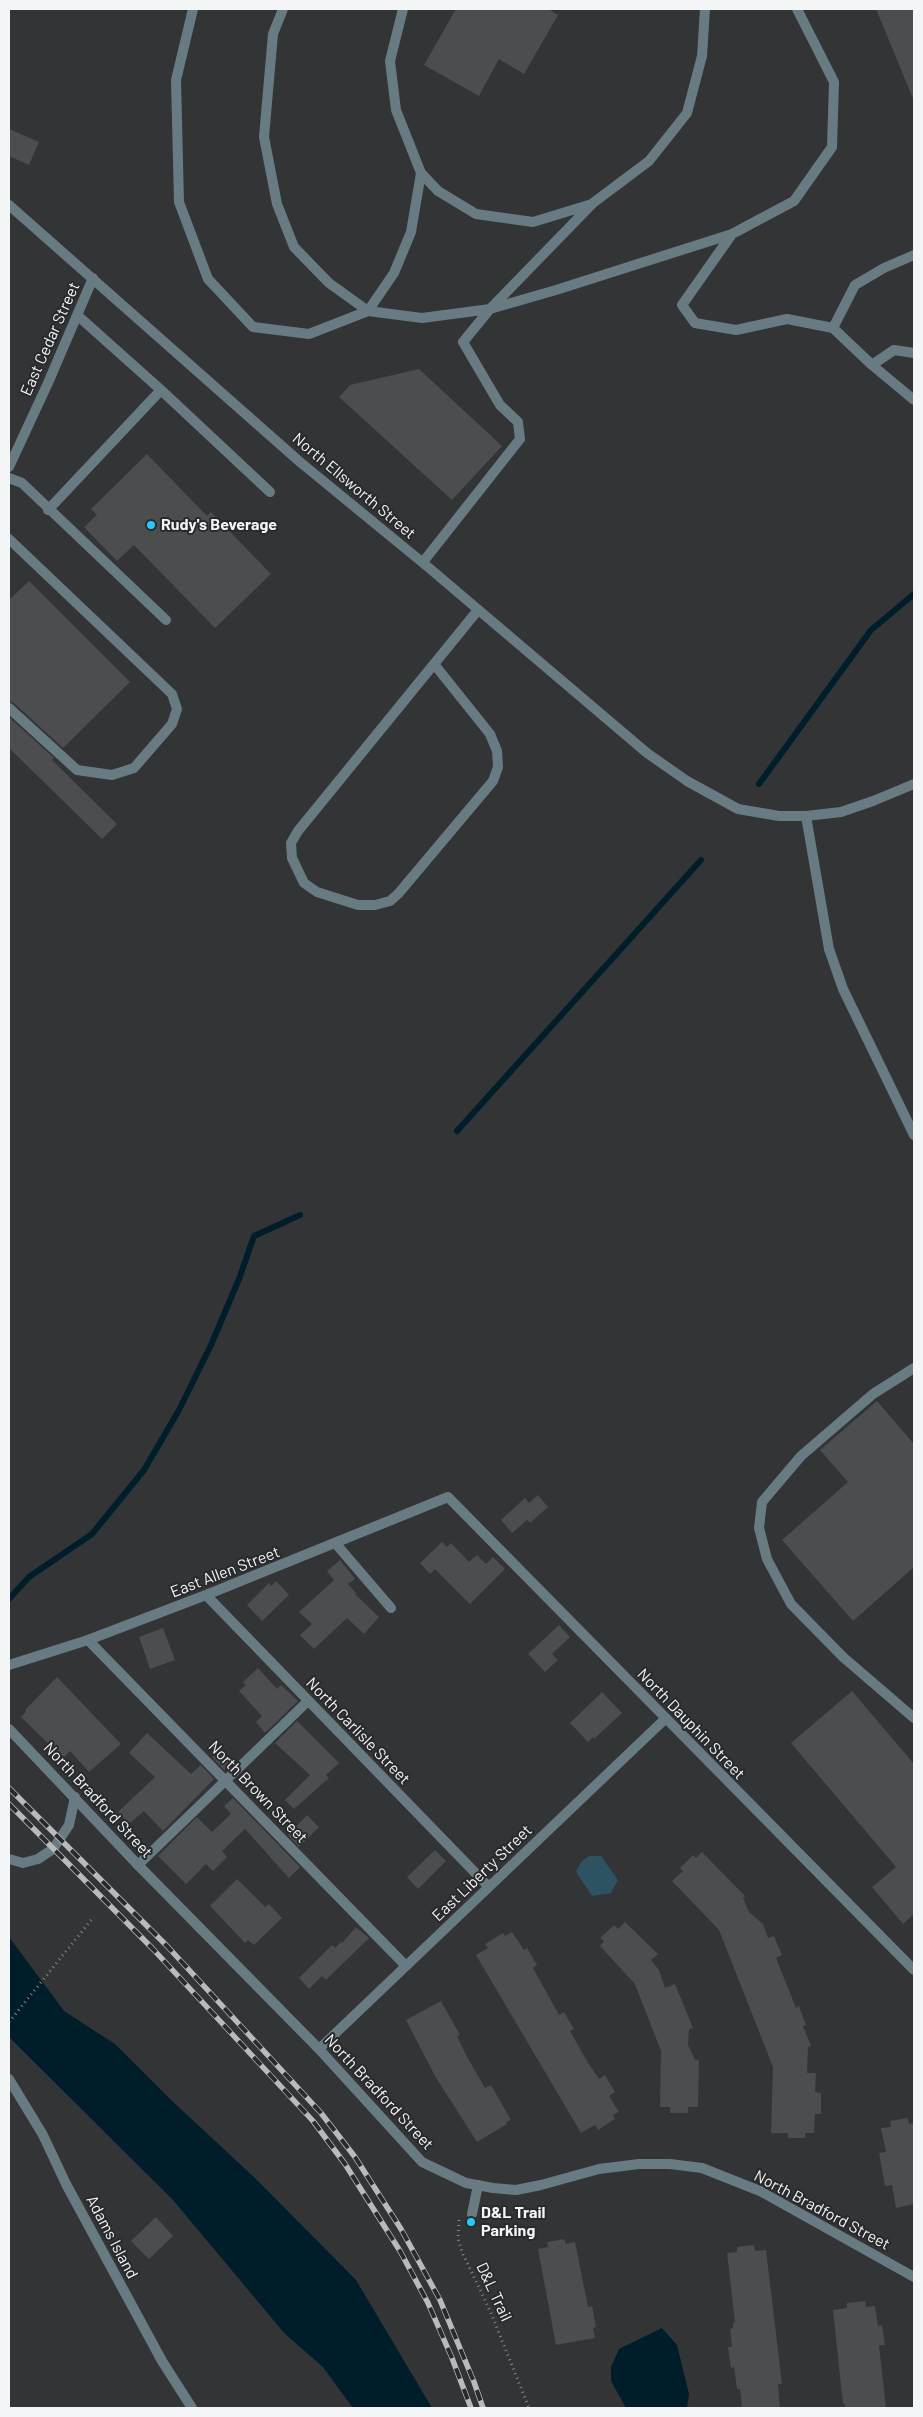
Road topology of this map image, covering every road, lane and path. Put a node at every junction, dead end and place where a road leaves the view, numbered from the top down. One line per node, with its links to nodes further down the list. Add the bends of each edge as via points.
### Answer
1 (194, 9): 13 (street, via 176,80 179,202 208,279 253,327 309,334)
2 (283, 9): 13 (street, via 274,34 264,137 277,204 294,247 329,283)
3 (403, 9): 6 (street, via 390,61 396,110)
4 (705, 9): 7 (street, via 702,56 687,114 649,161)
5 (797, 9): 9 (street, via 834,82 832,147 794,201)
6 (421, 173): 7 (street, via 438,191 476,214 533,222); 13 (street, via 411,232 394,273)
7 (593, 203): 12 (street)
8 (9, 205): 11 (street, North Ellsworth Street)
9 (732, 234): 12 (street); 15 (street, via 682,305 695,323 736,330 787,319)
10 (914, 255): 15 (street, via 855,284)
11 (93, 278): 14 (street, East Cedar Street); 25 (street, North Ellsworth Street, via 300,462)
12 (490, 309): 13 (street, via 422,318); 25 (street, via 463,342 500,405 518,422 520,439)
13 (368, 311)
14 (77, 315): 18 (street); 20 (street, East Cedar Street)
15 (833, 328): 17 (street)
16 (914, 353): 17 (street, via 894,350)
17 (872, 365): 19 (street)
18 (161, 390): 22 (street); 23 (street)
19 (914, 400)
20 (9, 466)
21 (9, 478): 23 (street, via 22,483)
22 (270, 492)
23 (48, 510): 27 (street)
24 (9, 539): 29 (street, via 172,694 177,709 172,724 134,768 112,775 77,770)
25 (423, 562): 26 (street, North Ellsworth Street)
26 (478, 610): 28 (street); 31 (street, North Ellsworth Street, via 647,753 687,781 738,809 779,816)
27 (166, 620)
28 (434, 664): 28 (street, via 291,843 297,872 304,883 317,892 358,905 375,906 390,900 493,781 498,767 497,751 490,734)
29 (9, 708)
30 (914, 784): 31 (street, North Ellsworth Street, via 841,812)
31 (806, 816): 32 (street, via 829,949 843,989)
32 (914, 1135)
33 (914, 1368): 41 (street, via 873,1394 801,1456 762,1502 759,1528 767,1559 791,1604 843,1657)
34 (448, 1497): 35 (street, East Allen Street); 42 (street, North Dauphin Street)
35 (336, 1544): 36 (street, East Allen Street); 37 (street)
36 (206, 1595): 38 (street, East Allen Street); 40 (street, North Carlisle Street)
37 (391, 1608)
38 (88, 1640): 39 (street, East Allen Street); 44 (street, North Brown Street)
39 (9, 1665)
40 (308, 1701): 44 (street); 48 (street, North Carlisle Street)
41 (914, 1718)
42 (665, 1719): 48 (street, East Liberty Street); 51 (street, North Dauphin Street)
43 (9, 1729): 45 (street, North Bradford Street)
44 (226, 1781): 47 (street); 50 (street, North Brown Street)
45 (75, 1797): 46 (street, via 69,1825 53,1849 38,1859 23,1863); 47 (street, North Bradford Street)
46 (9, 1859)
47 (138, 1865): 53 (street, North Bradford Street)
48 (489, 1887): 50 (street, East Liberty Street)
49 (92, 1919): 52 (path)
50 (406, 1966): 53 (street, East Liberty Street)
51 (914, 1970)
52 (9, 2022)
53 (319, 2049): 55 (street, North Bradford Street, via 422,2162 442,2173)
54 (9, 2079): 59 (street, Adams Island, via 43,2136 162,2361)
55 (478, 2185): 56 (street); 58 (street, North Bradford Street, via 516,2190 599,2168 639,2164 702,2168 760,2191)
56 (472, 2214)
57 (459, 2217): 60 (path, D&L Trail, via 458,2239 462,2252 491,2313)
58 (914, 2277)
59 (192, 2408)
60 (529, 2408)

